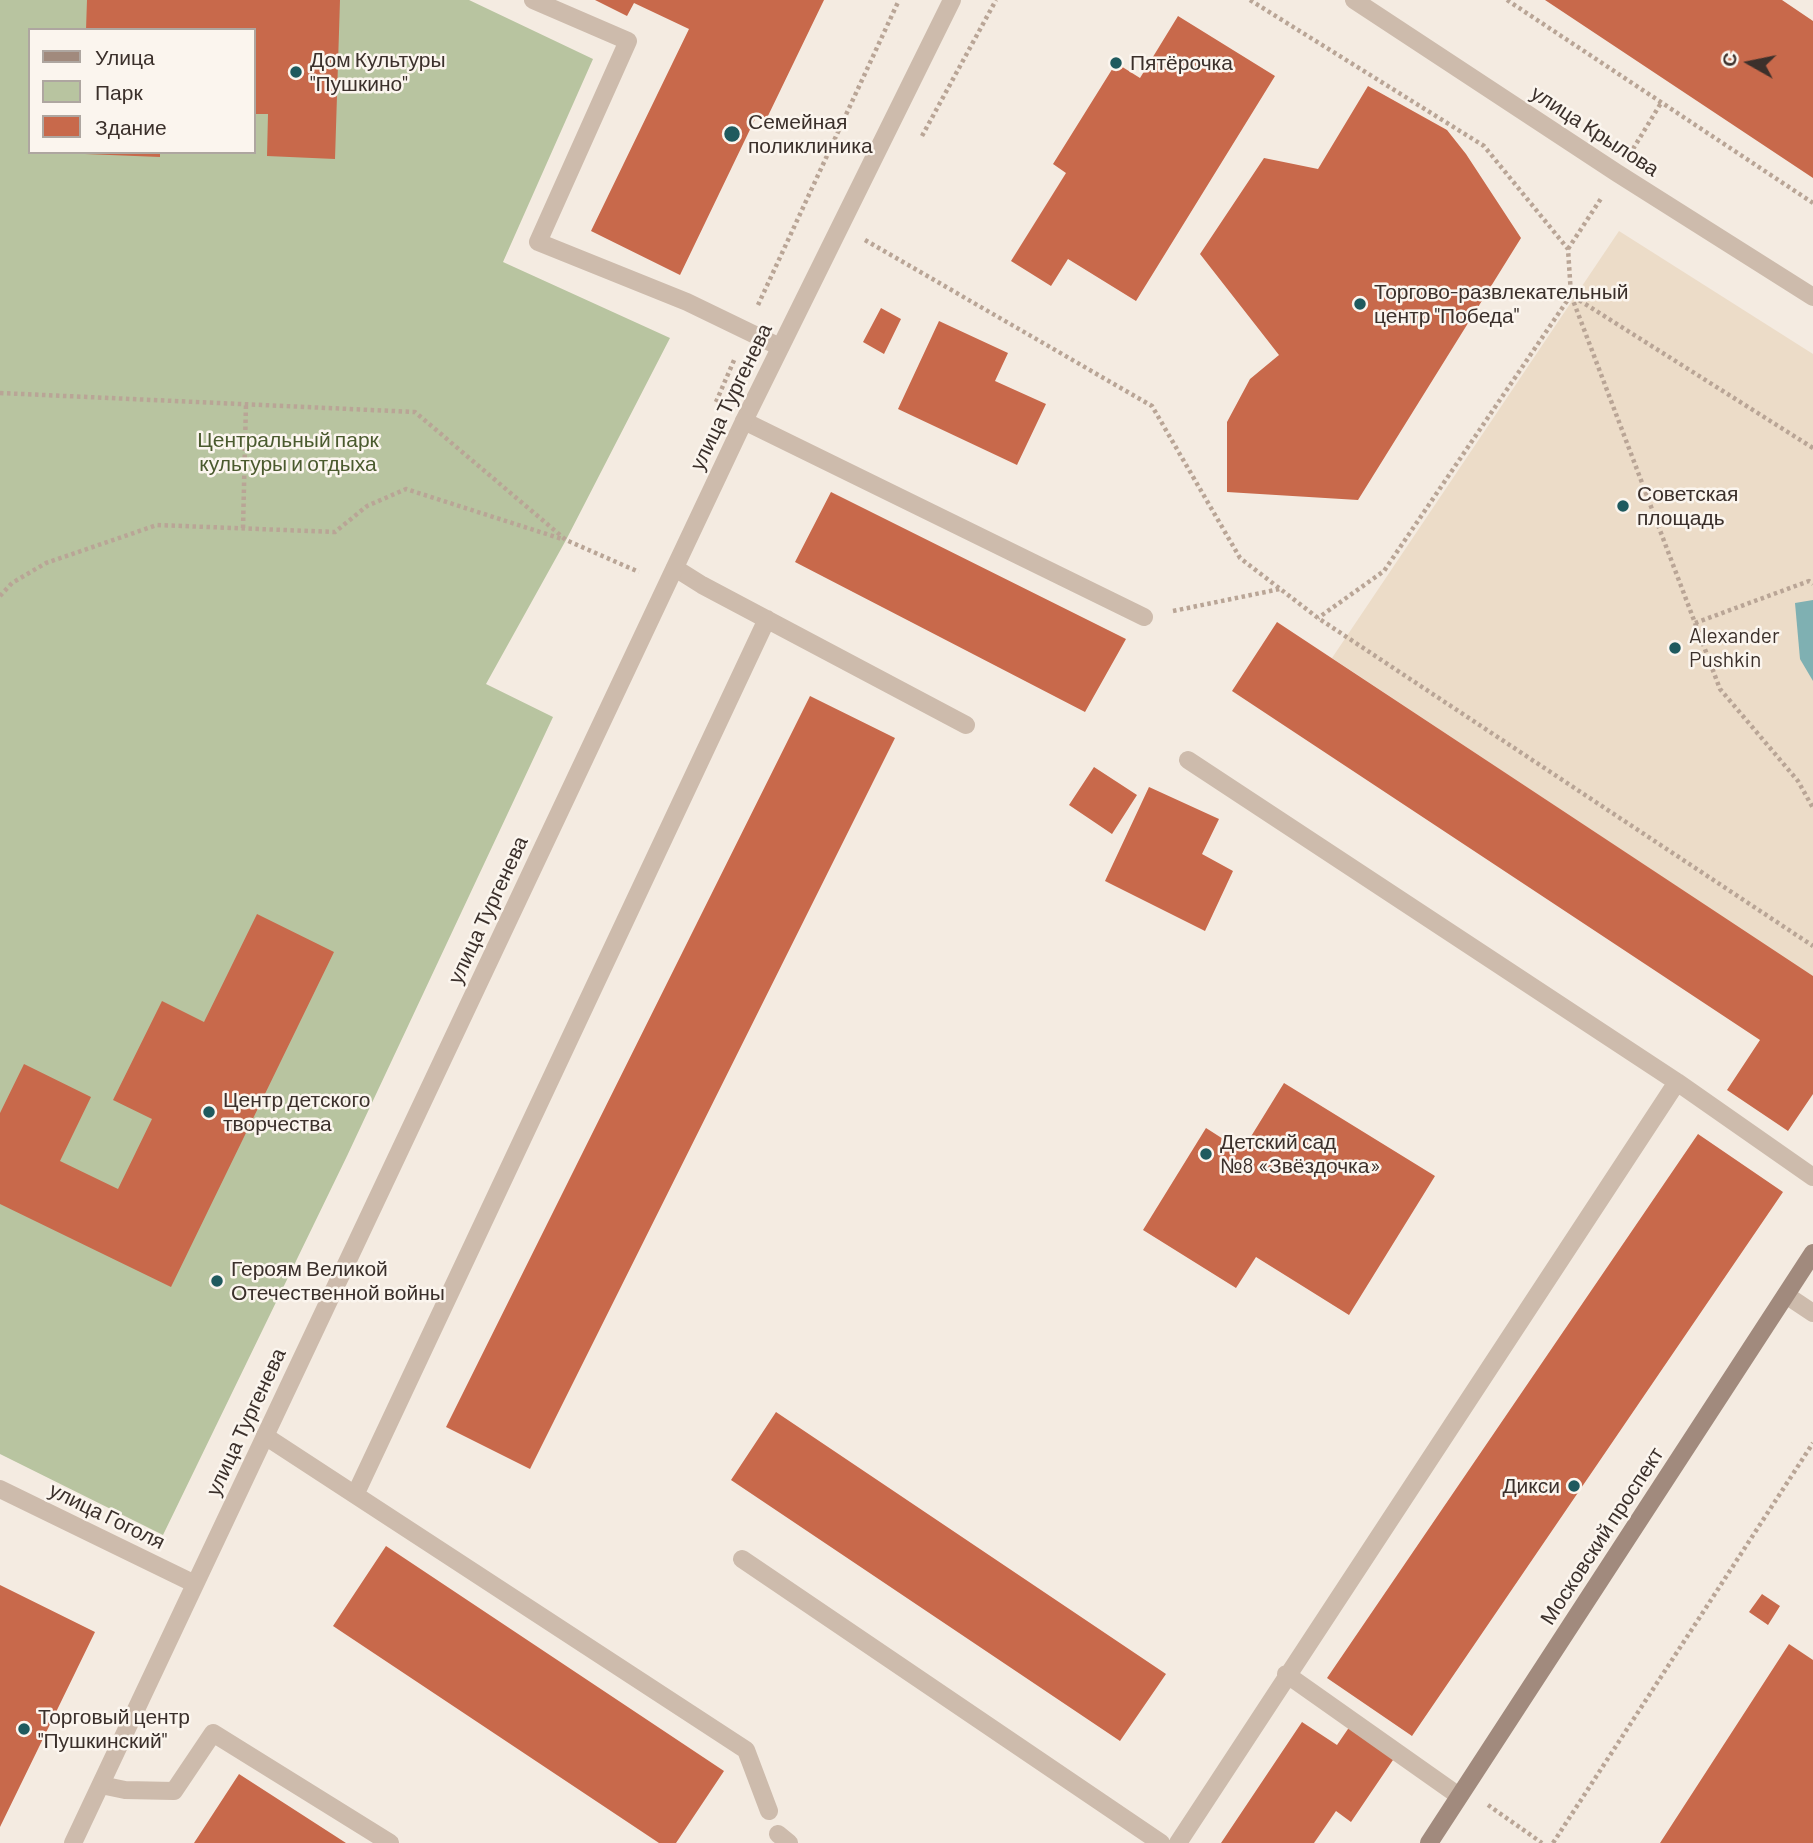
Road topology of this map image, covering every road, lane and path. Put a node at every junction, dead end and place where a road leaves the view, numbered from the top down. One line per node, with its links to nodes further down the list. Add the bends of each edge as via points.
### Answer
1 (533, 0): 11 (street, via 628,41 538,242 687,302)
2 (899, 0): 11 (path)
3 (952, 0): 12 (street, улица Тургенева)
4 (1250, 0): 9 (path, via 1484,146 1568,249)
5 (1354, 0): 10 (street, улица Крылова)
6 (1507, 0): 7 (path)
7 (1813, 204)
8 (865, 240): 23 (path, via 1152,406 1240,558)
9 (1571, 295): 17 (path); 26 (path, via 1384,571); 28 (path)
10 (1813, 297)
11 (746, 332): 12 (street); 15 (path)
12 (780, 347): 16 (street, улица Тургенева)
13 (0, 393): 14 (path)
14 (246, 404): 18 (path); 19 (path, via 415,412)
15 (713, 409)
16 (744, 421): 20 (street, улица Тургенева); 25 (street)
17 (1813, 448)
18 (243, 528): 19 (path, via 335,532 368,506 405,489); 24 (path, via 157,525 46,563 12,583)
19 (566, 540): 21 (path)
20 (675, 568): 27 (street); 38 (street, улица Тургенева)
21 (640, 572)
22 (1813, 584): 28 (path, via 1809,580)
23 (1280, 589): 25 (path); 26 (path)
24 (0, 596)
25 (1144, 617)
26 (1318, 618): 32 (path)
27 (767, 619): 29 (street); 41 (street)
28 (1695, 623): 31 (path, via 1720,689 1798,781)
29 (966, 725)
30 (1188, 760): 33 (street)
31 (1813, 808)
32 (1813, 946)
33 (1677, 1082): 34 (street); 44 (street)
34 (1813, 1177)
35 (1813, 1254): 36 (main road, Московский проспект)
36 (1786, 1296): 37 (street); 46 (main road, Московский проспект)
37 (1813, 1313)
38 (265, 1436): 41 (street); 43 (street, улица Тургенева)
39 (1813, 1443): 53 (path)
40 (0, 1489): 43 (street, улица Гоголя)
41 (356, 1493): 47 (street, via 746,1749)
42 (742, 1559): 50 (street)
43 (195, 1584): 45 (street, улица Тургенева)
44 (1286, 1674): 46 (street); 51 (street)
45 (101, 1785): 48 (street, улица Тургенева); 49 (street, via 174,1791 214,1733)
46 (1459, 1796): 52 (main road, Московский проспект)
47 (769, 1811)
48 (73, 1843)
49 (390, 1843)
50 (1161, 1843)
51 (1178, 1843)
52 (1429, 1843)
53 (1553, 1843)

